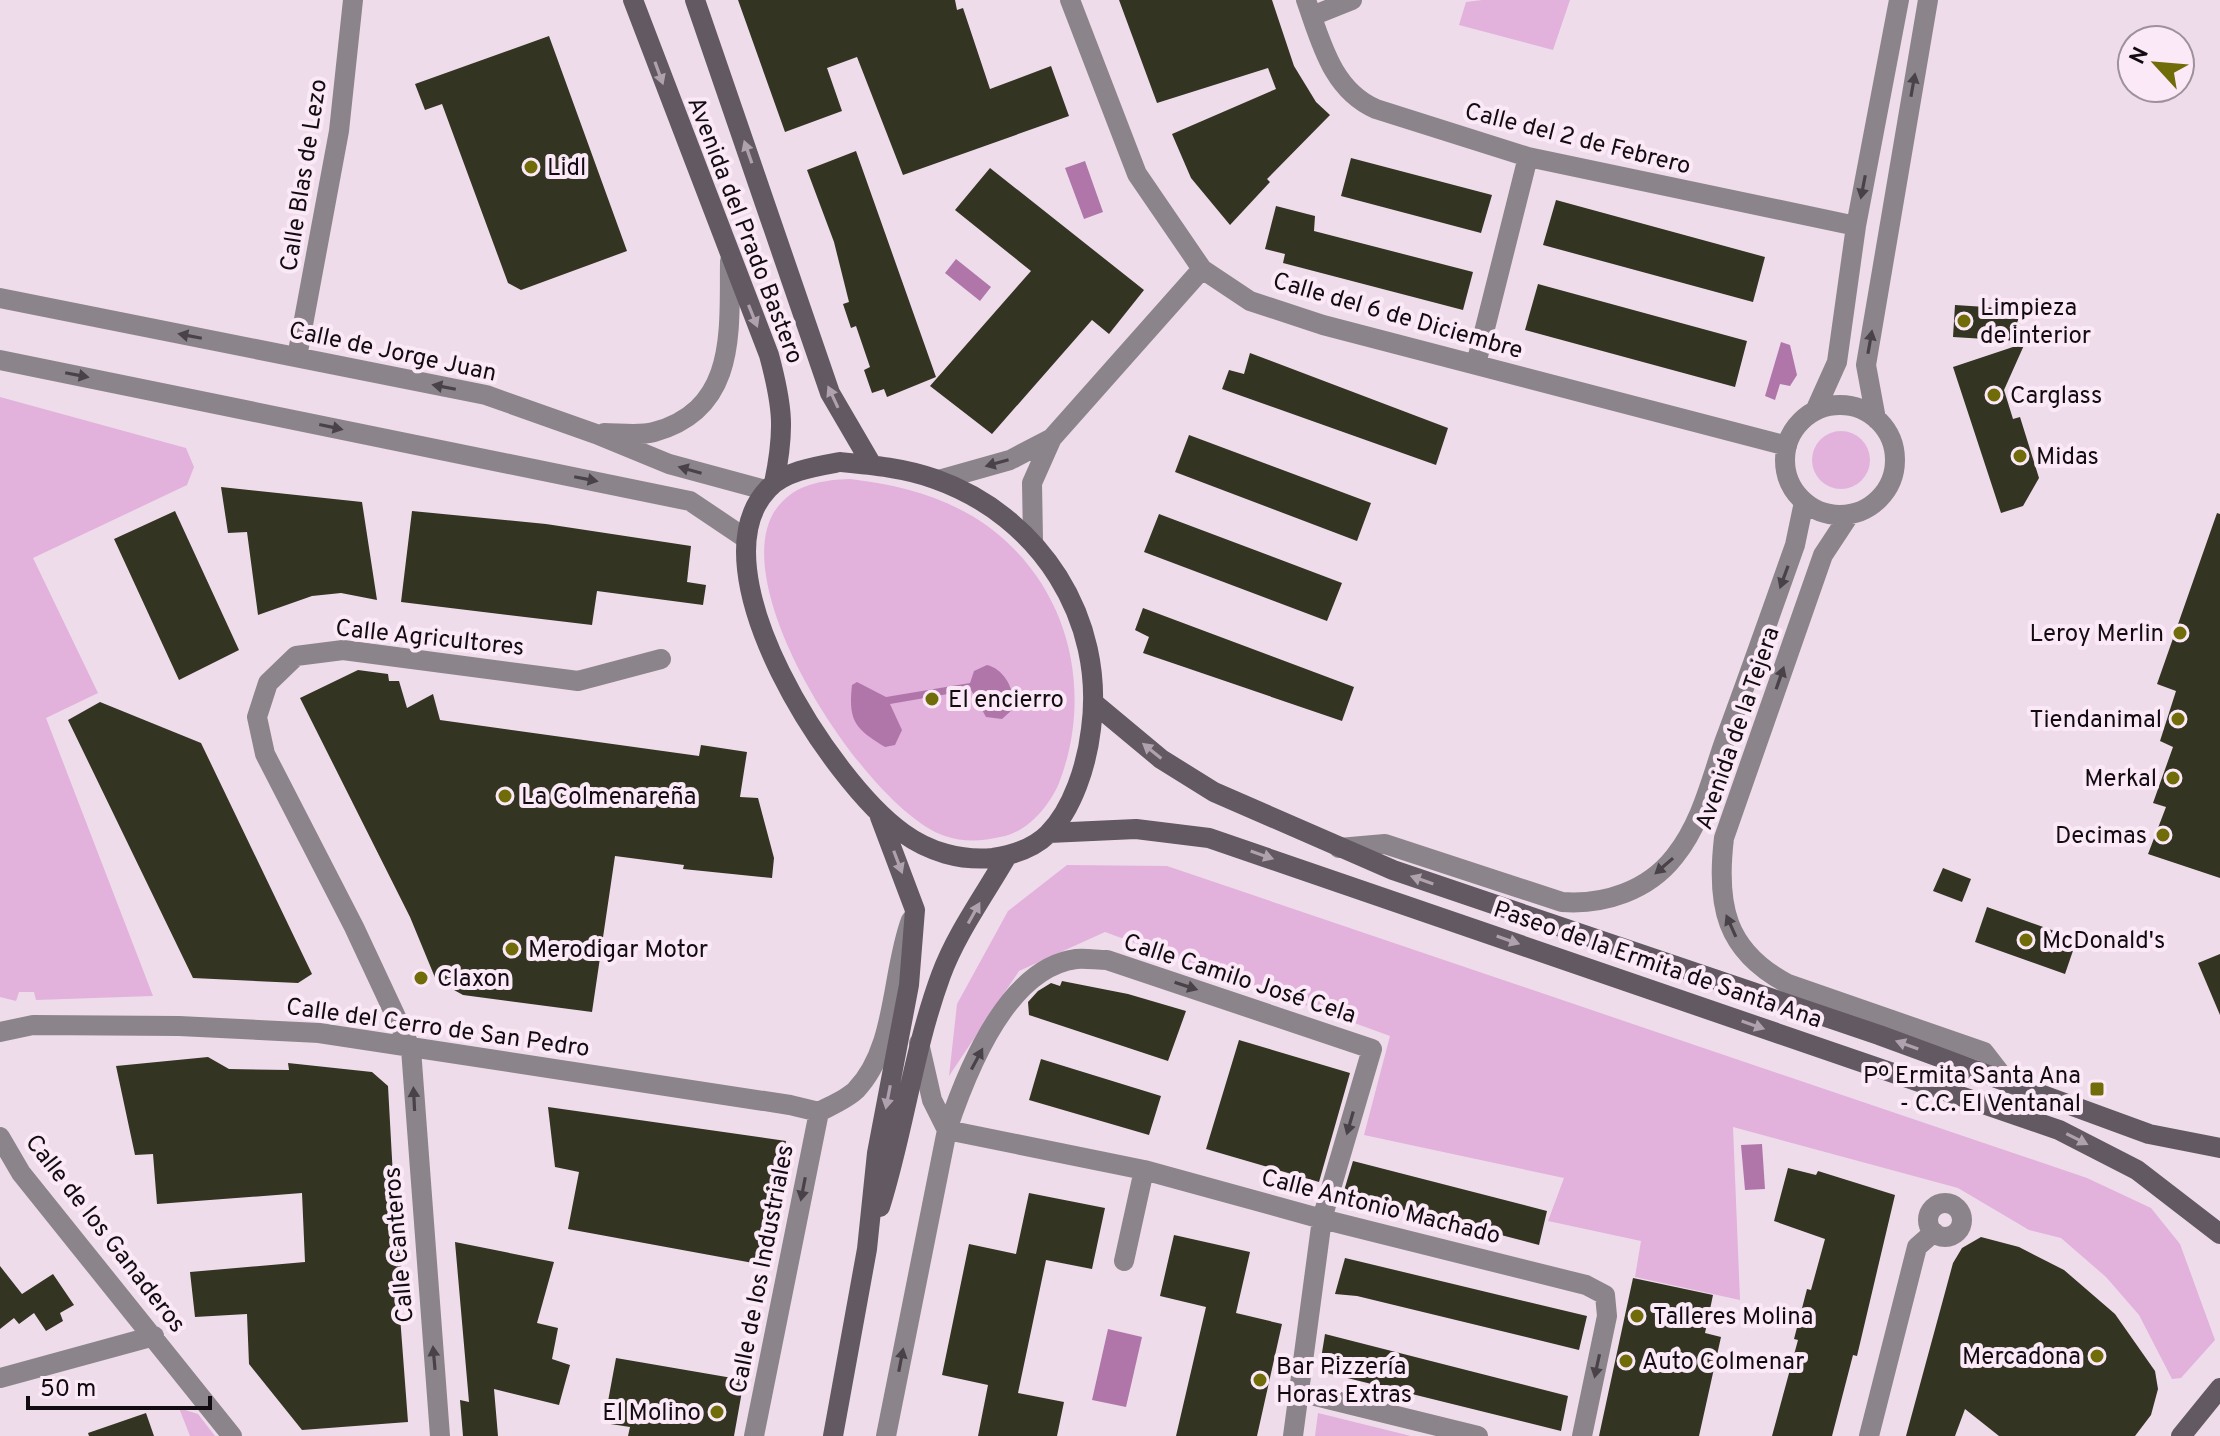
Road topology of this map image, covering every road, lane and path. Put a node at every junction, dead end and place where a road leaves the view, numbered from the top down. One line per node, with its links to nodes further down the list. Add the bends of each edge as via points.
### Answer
1 (353, 0): 14 (street, Calle Blas de Lezo, via 339,131)
2 (633, 0): 11 (main road, Avenida del Prado Bastero, one-way to 11)
3 (695, 0): 22 (main road, Avenida del Prado Bastero, one-way to 3, via 830,393)
4 (1070, 0): 12 (street, Calle del 6 de Diciembre, via 1137,174)
5 (1352, 0): 8 (street)
6 (1899, 0): 10 (street, one-way to 10)
7 (1928, 0): 18 (street, one-way to 7, via 1866,365)
8 (1309, 8): 9 (street, Calle del 2 de Febrero, via 1332,69 1355,100)
9 (1528, 157): 10 (street, Calle del 2 de Febrero); 16 (street)
10 (1856, 226): 17 (street, via 1837,362)
11 (730, 261): 19 (street, via 726,364 716,385 685,418 652,432); 24 (main road, Avenida del Prado Bastero, one-way to 24, via 769,355 782,405 782,446)
12 (1202, 269): 16 (street, Calle del 6 de Diciembre, via 1250,301); 20 (street)
13 (0, 298): 14 (street, Calle de Jorge Juan, one-way to 13)
14 (297, 357): 19 (street, Calle de Jorge Juan, one-way to 14, via 486,395)
15 (0, 360): 27 (street, one-way to 27, via 690,501)
16 (1476, 364): 21 (street, Calle del 6 de Diciembre)
17 (1815, 411): 18 (street, via 1847,405); 21 (street, via 1802,420)
18 (1876, 419): 26 (street, via 1892,443 1893,472 1880,497)
19 (596, 434): 24 (street, Calle de Jorge Juan, one-way to 19, via 669,464)
20 (1052, 438): 23 (street, one-way to 23, via 1010,460); 28 (street, via 1032,483)
21 (1787, 446): 25 (street, via 1788,476)
22 (872, 465): 23 (main road); 24 (main road, via 840,462 808,469)
23 (939, 480): 28 (main road, via 987,504)
24 (770, 487): 27 (main road, Avenida del Prado Bastero)
25 (1804, 502): 26 (street, via 1833,514); 33 (street, Avenida de la Tejera, one-way to 33, via 1795,545 1705,804 1674,857 1648,880 1604,901 1562,902 1385,844)
26 (1850, 514): 39 (street, Avenida de la Tejera, one-way to 26, via 1984,1052 1767,972 1745,952 1723,907 1720,871 1734,807 1823,555)
27 (745, 538): 31 (main road, via 753,605 784,682 829,756)
28 (1033, 540): 30 (main road, via 1077,612)
29 (661, 659): 38 (street, Calle Agricultores, via 578,681 322,650 296,656 268,683 257,717 265,754)
30 (1095, 704): 32 (main road, via 1082,775); 33 (main road, Paseo de la Ermita de Santa Ana, one-way to 30, via 1214,792 1161,759)
31 (879, 814): 34 (main road, via 934,851 972,860); 35 (main road, one-way to 35)
32 (1049, 833): 34 (main road); 47 (main road, Paseo de la Ermita de Santa Ana, one-way to 47, via 1136,829 1209,838 1404,904 2059,1130 2137,1170)
33 (1339, 848): 39 (main road, Paseo de la Ermita de Santa Ana, one-way to 33)
34 (1007, 856): 37 (main road, one-way to 34, via 942,971)
35 (915, 910): 40 (street, via 900,949 877,1058 855,1091); 48 (main road, one-way to 48, via 909,985 877,1153)
36 (0, 1032): 38 (street, Calle del Cerro de San Pedro, via 33,1025 194,1026 319,1033)
37 (919, 1042): 41 (street, via 932,1100); 48 (main road, via 895,1158)
38 (411, 1049): 40 (street, Calle del Cerro de San Pedro); 55 (street, Calle Canteros, one-way to 38)
39 (2008, 1083): 43 (main road, Paseo de la Ermita de Santa Ana, via 2149,1134)
40 (819, 1112): 56 (street, Calle de los Industriales, one-way to 56)
41 (947, 1130): 44 (street, Calle Antonio Machado); 45 (street, Calle Camilo José Cela, one-way to 45, via 960,1090 1001,1013 1024,986 1075,959 1107,960 1372,1049); 58 (street, Calle Camilo José Cela, one-way to 41)
42 (0, 1137): 50 (street, Calle de los Ganaderos, via 21,1173)
43 (2220, 1148)
44 (1144, 1170): 45 (street, Calle Antonio Machado); 49 (street)
45 (1322, 1219): 53 (street); 61 (street, Calle Antonio Machado, one-way to 61, via 1586,1285 1605,1295 1607,1316)
46 (1934, 1232): 62 (street, via 1917,1247)
47 (2220, 1234)
48 (867, 1249): 57 (main road)
49 (1124, 1261)
50 (154, 1336): 51 (street); 54 (street, Calle de los Ganaderos)
51 (0, 1378)
52 (2219, 1387): 63 (main road)
53 (1299, 1392): 59 (street); 60 (street)
54 (232, 1436)
55 (440, 1436)
56 (754, 1436)
57 (833, 1436)
58 (886, 1436)
59 (1293, 1436)
60 (1478, 1436)
61 (1582, 1436)
62 (1869, 1436)
63 (2181, 1436)

